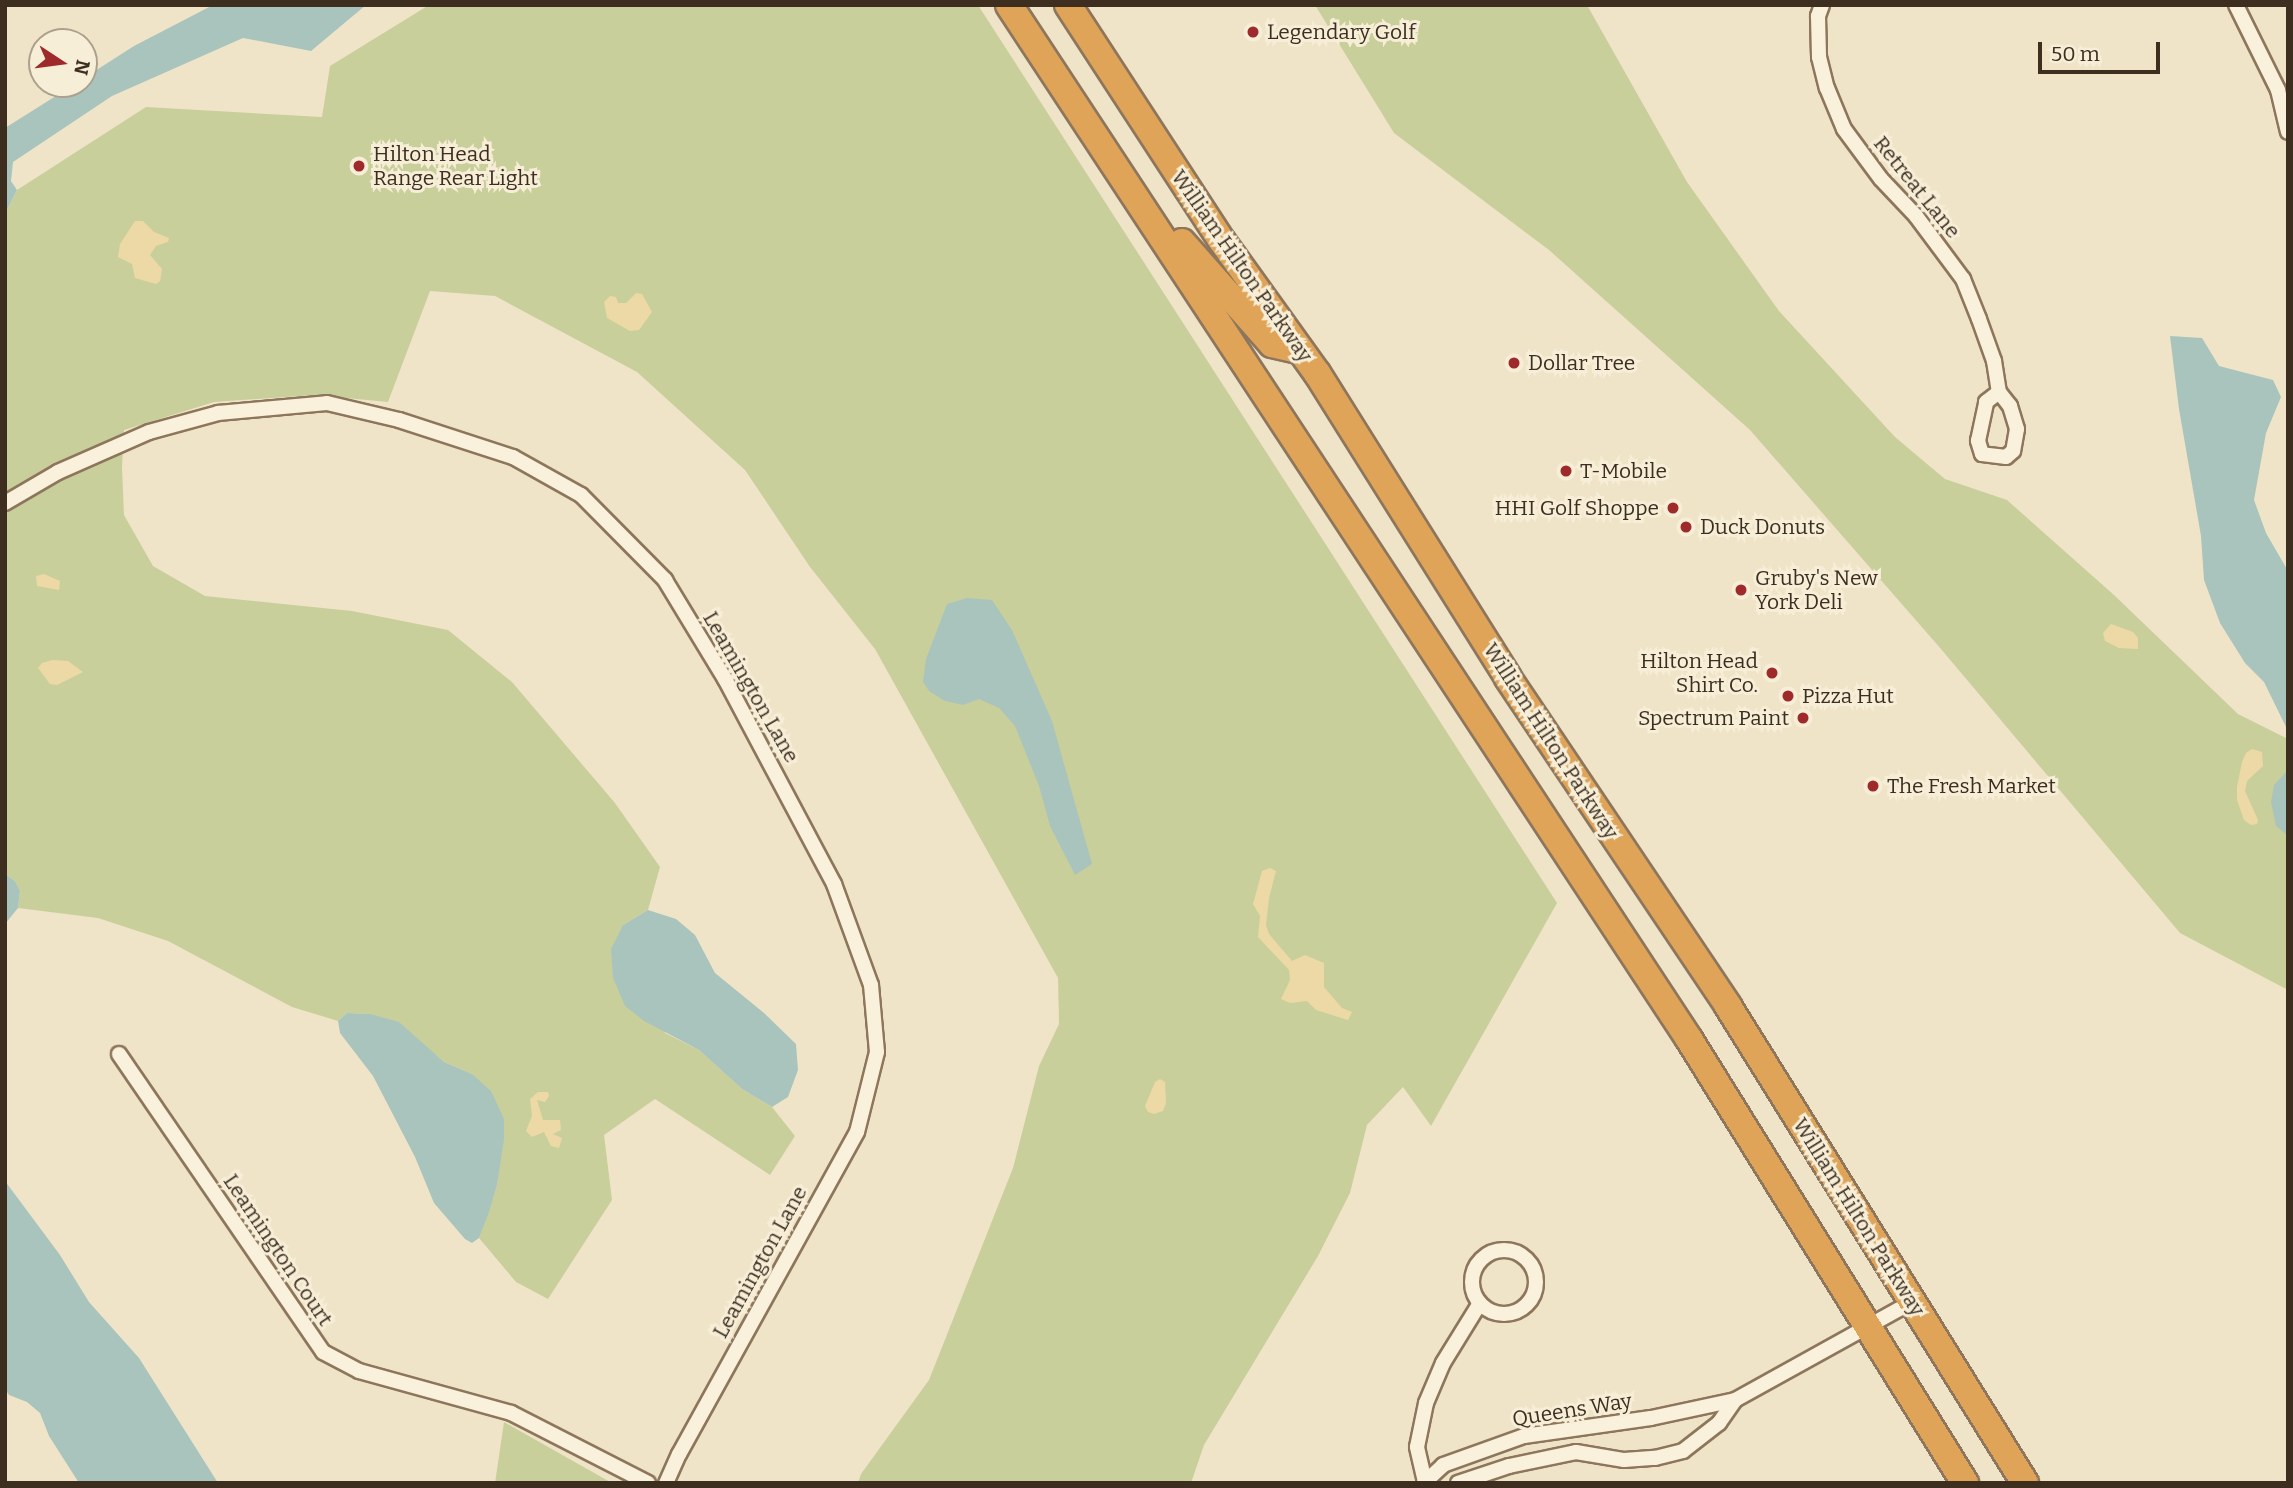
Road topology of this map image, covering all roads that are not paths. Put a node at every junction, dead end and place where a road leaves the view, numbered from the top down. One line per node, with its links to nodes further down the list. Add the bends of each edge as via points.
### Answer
1 (1009, 5): 6 (highway)
2 (1068, 5): 7 (highway, William Hilton Parkway, via 1222,242)
3 (1822, 5): 8 (street, Retreat Lane, via 1819,57 1844,129 1963,279 1994,361)
4 (2236, 5): 5 (street, via 2278,90)
5 (2288, 132)
6 (1123, 176): 7 (highway, via 1272,344); 13 (highway, via 1689,1039)
7 (1299, 350): 11 (highway, William Hilton Parkway, via 1508,678 1728,1006)
8 (1999, 392)
9 (5, 503): 16 (street, Leamington Lane, via 58,472 149,432 218,413 327,403 513,457 581,495 665,580 725,679 834,884 871,985 877,1052 857,1132)
10 (119, 1054): 15 (street, Leamington Court, via 323,1352 359,1371 511,1413)
11 (1912, 1302): 13 (street, Queens Way); 20 (highway, William Hilton Parkway)
12 (1480, 1303): 12 (street, via 1502,1314 1525,1306 1536,1284 1529,1261 1507,1250 1483,1258 1472,1280); 17 (street, via 1443,1363 1426,1403 1418,1447)
13 (1869, 1328): 14 (street, Queens Way); 19 (highway)
14 (1735, 1400): 17 (street, Queens Way, via 1651,1418 1524,1436 1443,1465); 18 (street, Queens Way, via 1719,1423 1683,1451 1624,1460 1576,1452)
15 (648, 1483)
16 (666, 1483)
17 (1426, 1483)
18 (1458, 1483)
19 (1965, 1483)
20 (2025, 1483)

